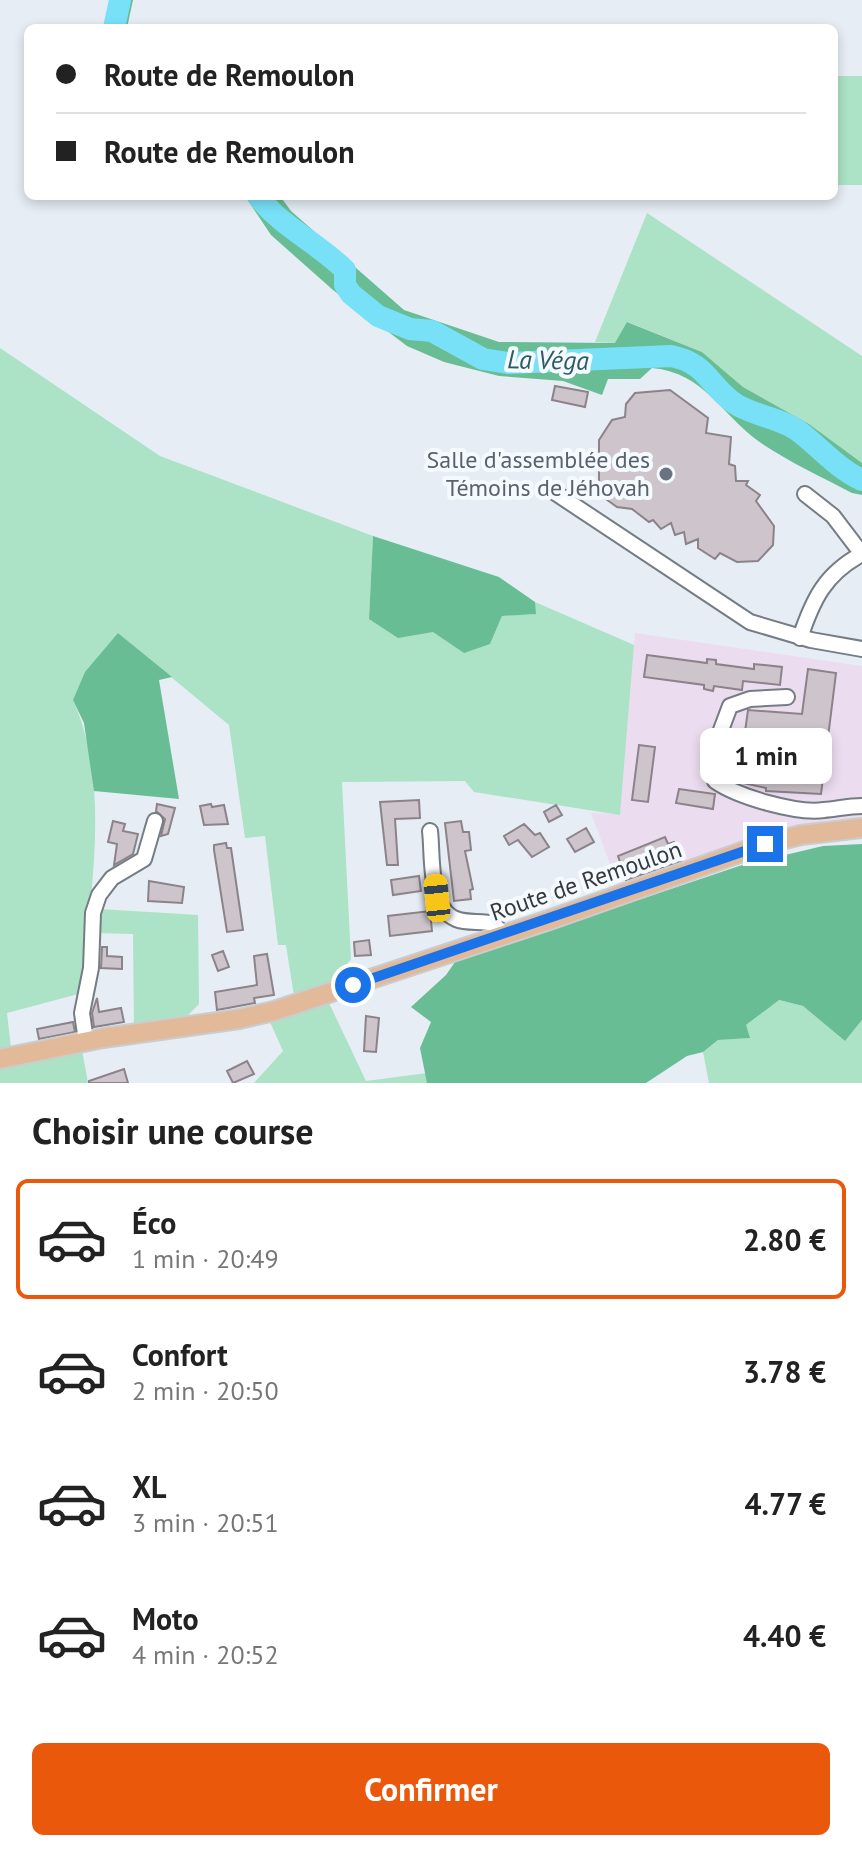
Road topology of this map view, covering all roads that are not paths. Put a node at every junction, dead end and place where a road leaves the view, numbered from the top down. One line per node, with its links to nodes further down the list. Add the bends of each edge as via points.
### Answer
1 (554, 492): 4 (lane, via 732,612)
2 (805, 494): 3 (lane, via 833,516)
3 (862, 554): 4 (lane, via 826,580)
4 (800, 638): 5 (lane)
5 (862, 649)
6 (787, 697): 7 (lane, via 730,706 718,738 715,781 730,792 763,801 823,811)
7 (862, 806)
8 (155, 821): 12 (lane, via 144,859 112,878 96,904 82,1013)
9 (862, 828): 11 (main road, Route de Remoulon, via 765,844)
10 (430, 831): 11 (lane, via 437,898 443,909 459,920 494,924)
11 (504, 935): 12 (main road, Route de Remoulon, via 260,1015)
12 (86, 1041): 13 (main road, Route de Remoulon)
13 (0, 1059)

